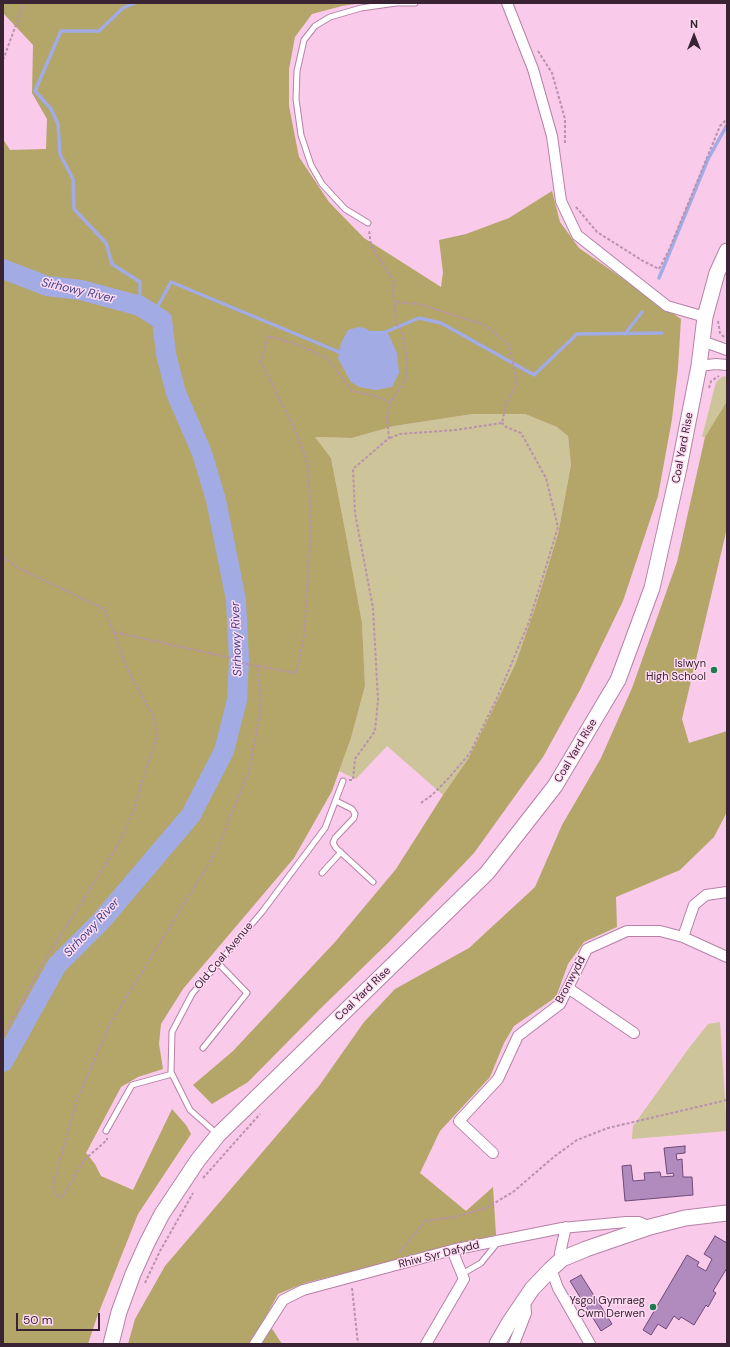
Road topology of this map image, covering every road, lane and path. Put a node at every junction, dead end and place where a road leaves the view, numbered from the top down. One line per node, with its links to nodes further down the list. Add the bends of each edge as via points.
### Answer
1 (24, 3): 5 (path)
2 (416, 3): 9 (lane, via 361,8 330,17 315,26 304,40 297,71 296,99 300,135 311,165 322,184 345,209)
3 (507, 3): 4 (street)
4 (521, 38): 7 (path, via 536,48 552,73 564,119); 12 (street, via 533,69 552,136 561,201 577,236 667,306)
5 (3, 60)
6 (727, 119): 8 (path, via 720,126 659,269 597,232)
7 (565, 146)
8 (575, 205)
9 (368, 223): 11 (path, via 371,246 394,281)
10 (727, 251): 12 (main road, Coal Yard Rise, via 717,274)
11 (394, 302): 19 (path, via 396,323 402,331 407,358 406,380); 20 (path, via 420,304 485,325 509,345 518,382 506,404)
12 (712, 319): 13 (main road, Coal Yard Rise); 14 (path)
13 (702, 341): 15 (street); 16 (main road, Coal Yard Rise)
14 (727, 341)
15 (727, 350)
16 (699, 366): 17 (street, via 716,364); 43 (main road, Coal Yard Rise, via 652,588 618,680 555,786 486,873)
17 (725, 369): 18 (path, via 711,381)
18 (709, 389)
19 (390, 402): 21 (path, via 387,418); 24 (path, via 352,390 327,358 296,344 268,336 260,362 294,428 308,463 310,544 304,637 296,673)
20 (502, 424): 21 (path, via 400,434); 27 (path, via 521,433 546,478 558,527 529,622 470,753 447,780)
21 (390, 438): 25 (path, via 353,469 355,513 373,608 378,700 375,731 355,759 353,780)
22 (3, 557): 23 (path, via 16,567 104,609)
23 (114, 632): 24 (path); 37 (path, via 125,665 153,716 158,736 135,807 118,845 46,958)
24 (258, 666): 42 (path, via 262,708 249,771 217,850 110,1024 77,1100 53,1185 56,1195 62,1197 84,1160 107,1140)
25 (343, 781): 26 (lane, Old Coal Avenue)
26 (336, 801): 28 (lane, via 355,814 333,843); 34 (lane, Old Coal Avenue, via 325,828 262,912)
27 (421, 803)
28 (340, 852): 29 (lane); 30 (lane)
29 (322, 873)
30 (373, 882)
31 (727, 892): 32 (street, via 706,895 694,905)
32 (683, 937): 33 (street, Bronwydd); 35 (street, Bronwydd, via 660,931 627,931 587,949)
33 (727, 957)
34 (218, 963): 38 (lane, via 247,993); 39 (lane, Old Coal Avenue, via 192,994 172,1032)
35 (568, 988): 36 (street); 44 (street, Bronwydd, via 560,1004 518,1036 498,1079 458,1121)
36 (634, 1033)
37 (3, 1036)
38 (203, 1048)
39 (172, 1074): 42 (lane, via 132,1085); 43 (lane, Old Coal Avenue, via 190,1110)
40 (727, 1100): 53 (path, via 608,1128 577,1140 513,1192 486,1208 455,1217 425,1221 399,1253)
41 (265, 1109): 45 (path)
42 (106, 1131)
43 (218, 1135): 59 (main road, Coal Yard Rise, via 162,1214 133,1274)
44 (493, 1153)
45 (199, 1182)
46 (195, 1189): 56 (path)
47 (727, 1213): 49 (main road, via 684,1218)
48 (566, 1228): 49 (street, Rhiw Syr Dafydd, via 626,1222 639,1222); 50 (street, Rhiw Syr Dafydd); 52 (street)
49 (650, 1228): 52 (main road, via 586,1249)
50 (500, 1240): 51 (street, Rhiw Syr Dafydd); 54 (lane, via 481,1263)
51 (452, 1250): 53 (street, Rhiw Syr Dafydd); 54 (street)
52 (556, 1264): 57 (main road); 58 (street, via 558,1288)
53 (395, 1265): 55 (street, Rhiw Syr Dafydd)
54 (462, 1274): 62 (street, via 464,1280)
55 (351, 1277): 60 (street, Rhiw Syr Dafydd, via 303,1290 282,1300); 61 (path)
56 (144, 1285)
57 (525, 1300): 63 (main road); 64 (street, via 526,1313)
58 (589, 1343)
59 (111, 1344)
60 (255, 1344)
61 (358, 1344)
62 (426, 1344)
63 (497, 1344)
64 (514, 1344)

